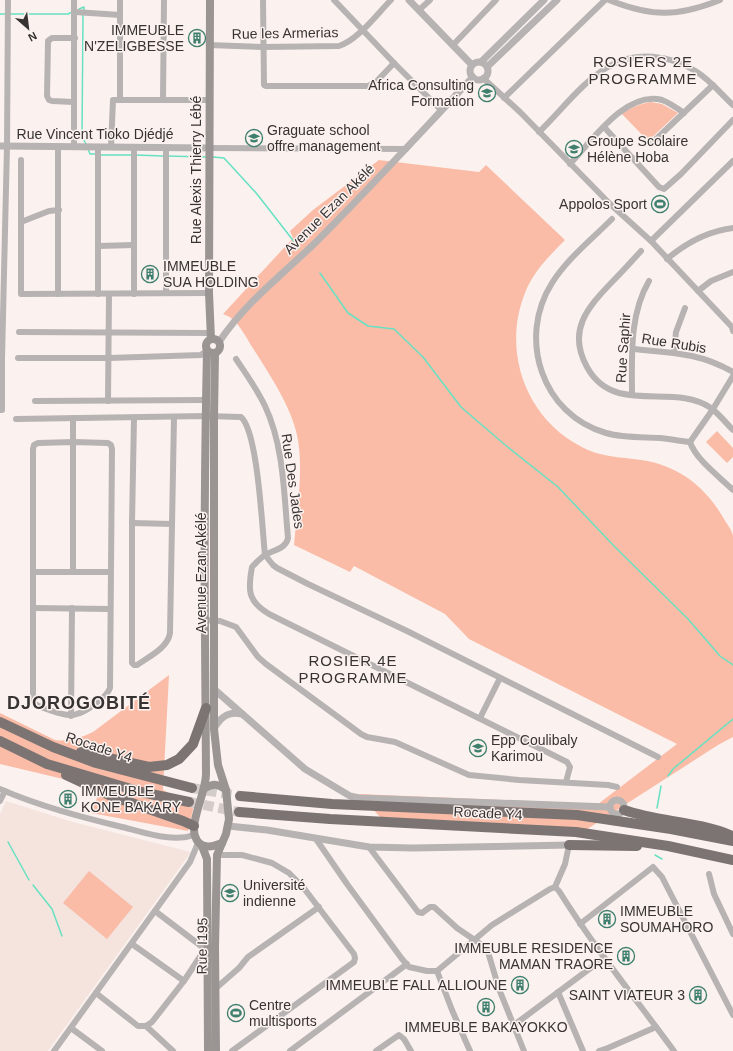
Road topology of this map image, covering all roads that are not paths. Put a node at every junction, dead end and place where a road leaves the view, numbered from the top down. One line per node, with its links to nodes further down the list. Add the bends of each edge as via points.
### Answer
1 (8, 0): 26 (street)
2 (74, 0): 18 (street)
3 (120, 0): 19 (street)
4 (164, 0): 36 (street)
5 (210, 0): 22 (main road, Rue Alexis Thierry Lébé)
6 (263, 0): 24 (street)
7 (334, 0): 20 (street)
8 (391, 0): 20 (street, Rue les Armerias)
9 (409, 0): 17 (street)
10 (430, 0): 17 (street)
11 (496, 0): 23 (street)
12 (544, 0): 27 (street)
13 (557, 0): 30 (street)
14 (605, 0): 34 (street)
15 (609, 0): 16 (street, via 640,11 674,13 692,10)
16 (720, 0)
17 (419, 10): 23 (street)
18 (75, 12): 19 (street); 21 (street)
19 (120, 15): 35 (street)
20 (363, 29): 24 (street, Rue les Armerias, via 346,44 339,46); 28 (street)
21 (74, 38): 38 (street); 38 (street, via 52,38 48,41 47,96 52,101)
22 (209, 45): 24 (street, Rue les Armerias); 37 (main road, Rue Alexis Thierry Lébé)
23 (453, 45): 29 (street)
24 (263, 47): 28 (street, via 263,82 266,86 368,86 377,81)
25 (0, 49): 26 (street)
26 (8, 49): 41 (street)
27 (481, 62): 29 (street); 30 (street)
28 (394, 63): 42 (street)
29 (472, 65): 31 (street, via 470,72)
30 (487, 67): 32 (street)
31 (473, 77): 32 (street); 42 (street, Avenue Ezan Akélé)
32 (483, 78): 34 (street)
33 (713, 85): 39 (street); 43 (street); 46 (street, via 698,72 672,60 646,57 622,60 596,75)
34 (504, 98): 46 (street)
35 (120, 99): 36 (street); 52 (street, via 114,99 112,102)
36 (163, 100): 37 (street)
37 (209, 100): 55 (main road, Rue Alexis Thierry Lébé)
38 (74, 102): 50 (street)
39 (733, 105)
40 (0, 106): 41 (street)
41 (7, 106): 48 (street)
42 (441, 110): 56 (street, Avenue Ezan Akélé)
43 (684, 112): 45 (street, via 662,100 651,99 628,106); 47 (street)
44 (733, 120): 45 (street, via 664,189 659,187)
45 (604, 127): 59 (street)
46 (539, 132): 59 (street)
47 (653, 142)
48 (3, 146): 49 (street, Rue Vincent Tioko Djédjé); 91 (street)
49 (58, 147): 50 (street, Rue Vincent Tioko Djédjé); 60 (street)
50 (74, 147): 51 (street, Rue Vincent Tioko Djédjé)
51 (98, 147): 52 (street, Rue Vincent Tioko Djédjé); 66 (street)
52 (111, 147): 53 (street, Rue Vincent Tioko Djédjé)
53 (134, 148): 54 (street, Rue Vincent Tioko Djédjé); 65 (street)
54 (166, 148): 55 (street, Rue Vincent Tioko Djédjé); 72 (street)
55 (210, 148): 56 (street, Rue Vincent Tioko Djédjé); 73 (main road, Rue Alexis Thierry Lébé)
56 (406, 149): 83 (street, Avenue Ezan Akélé, via 316,242 249,305)
57 (21, 160): 62 (street)
58 (733, 161): 64 (street)
59 (570, 164): 64 (street)
60 (59, 210): 62 (street, via 49,211); 74 (street)
61 (612, 219): 107 (street, via 564,267 544,297 539,311 535,340 541,369 554,397 566,410 593,428 618,436)
62 (21, 222): 74 (street, via 21,294)
63 (733, 228): 68 (street, via 706,234)
64 (651, 242): 68 (street)
65 (134, 245): 66 (street); 77 (street)
66 (98, 246): 75 (street)
67 (641, 251): 94 (street, via 595,300 581,322 579,334 579,349 589,372 610,390)
68 (667, 259): 71 (street)
69 (733, 272): 71 (street, via 711,281)
70 (650, 281): 84 (street, Rue Saphir, via 637,310)
71 (698, 291): 79 (street)
72 (166, 292): 73 (street); 77 (street)
73 (209, 293): 82 (main road, Rue Alexis Thierry Lébé)
74 (58, 294): 75 (street)
75 (98, 294): 76 (street)
76 (109, 294): 77 (street); 81 (street)
77 (134, 294)
78 (685, 308): 86 (street, via 676,332)
79 (732, 327)
80 (18, 332): 81 (street)
81 (109, 332): 82 (street); 89 (street)
82 (211, 336): 83 (main road); 85 (main road)
83 (219, 342): 87 (main road, via 220,349)
84 (633, 349): 86 (street, Rue Rubis); 94 (street, Rue Saphir)
85 (207, 350): 87 (main road); 89 (street, via 201,355); 95 (main road, Avenue Ezan Akélé)
86 (674, 352): 92 (street, Rue Rubis, via 703,358)
87 (215, 354): 100 (main road, Avenue Ezan Akélé)
88 (18, 358): 89 (street)
89 (109, 358): 97 (street)
90 (236, 359): 111 (street, Rue Des Jades, via 265,405 279,450 288,538 287,543)
91 (1, 360): 99 (street)
92 (733, 372)
93 (733, 376): 98 (street)
94 (632, 395): 98 (street, via 688,398)
95 (206, 400): 97 (street); 100 (main road, Avenue Ezan Akélé)
96 (35, 401): 97 (street)
97 (108, 401)
98 (713, 409): 105 (street); 107 (street)
99 (0, 410)
100 (210, 416): 101 (street); 111 (street, via 241,417 248,427 255,453); 118 (main road, Avenue Ezan Akélé); 119 (main road, Avenue Ezan Akélé)
101 (174, 417): 103 (street); 110 (street)
102 (73, 418): 103 (street); 104 (street); 106 (street)
103 (134, 418): 109 (street)
104 (16, 419)
105 (733, 430)
106 (74, 442): 112 (street, via 38,443 34,447); 113 (street); 114 (street, via 108,443 112,447)
107 (690, 442): 108 (street, via 692,448)
108 (733, 490)
109 (132, 523): 110 (street); 110 (street, via 134,665 170,639)
110 (172, 524)
111 (265, 555): 120 (street, via 277,568); 125 (street, via 252,566 250,582 250,595 263,610)
112 (34, 572): 113 (street); 115 (street)
113 (73, 572): 114 (street)
114 (110, 572): 117 (street)
115 (33, 608): 116 (street); 124 (street, via 34,704)
116 (72, 608): 117 (street); 124 (street)
117 (110, 609): 124 (street, via 110,688 93,706 81,714)
118 (205, 620): 119 (street); 122 (main road, Avenue Ezan Akélé)
119 (214, 620): 121 (main road, Avenue Ezan Akélé); 132 (street, via 236,627 266,664 361,734 395,742 469,775)
120 (500, 678): 125 (street); 130 (street)
121 (215, 690): 123 (street); 127 (main road, Avenue Ezan Akélé)
122 (206, 708): 129 (highway, via 194,744 179,759 167,765 149,766); 135 (main road, Avenue Ezan Akélé)
123 (242, 714): 127 (street, via 223,716); 141 (street, via 305,769 350,796)
124 (71, 716)
125 (480, 718): 132 (street, via 569,763)
126 (0, 722): 129 (highway, Rocade Y4)
127 (214, 728): 137 (main road, Avenue Ezan Akélé, via 218,765)
128 (0, 742): 131 (highway)
129 (53, 746): 134 (highway, Rocade Y4, via 96,763)
130 (658, 757)
131 (47, 764): 140 (highway, via 141,792); 145 (highway, via 109,795 183,821)
132 (566, 782): 133 (street)
133 (617, 787)
134 (192, 788)
135 (205, 788): 137 (main road, via 216,784); 145 (main road)
136 (2, 790): 139 (street); 145 (street, via 68,813 156,835 180,838)
137 (226, 790): 144 (main road, Rue I195)
138 (240, 796): 148 (highway, Rocade Y4, via 332,804 577,816 671,829)
139 (0, 801)
140 (189, 802)
141 (609, 807): 142 (street, via 611,812 617,815); 142 (street, via 611,802 618,800 624,805)
142 (624, 810): 146 (highway, via 638,815 714,829)
143 (239, 812): 152 (highway, Rocade Y4, via 576,832)
144 (228, 826): 147 (street); 149 (main road, Rue I195)
145 (194, 830): 150 (main road, Rue I195)
146 (733, 837)
147 (316, 839): 153 (street); 166 (street, via 346,884)
148 (733, 841)
149 (222, 843): 150 (main road, via 209,847); 154 (main road, Rue I195)
150 (200, 844): 159 (street); 164 (main road, Rue I195, via 207,859)
151 (569, 845): 152 (highway); 153 (street); 157 (street, via 565,864)
152 (668, 846): 155 (highway, Rocade Y4)
153 (369, 847): 162 (street, via 418,912 422,913 434,907)
154 (217, 855): 158 (street, via 242,855 272,863 289,873); 164 (main road, Rue I195)
155 (733, 860)
156 (709, 874): 161 (street, via 714,894)
157 (555, 887): 160 (street); 162 (street, via 492,925)
158 (319, 907): 169 (street, via 248,957); 183 (street, via 354,954 354,962)
159 (155, 911): 163 (street); 164 (street)
160 (580, 924): 165 (street); 172 (street, via 653,867 662,877)
161 (733, 934)
162 (474, 941): 167 (street); 174 (street, via 488,952)
163 (132, 944): 168 (street); 171 (street)
164 (209, 948): 168 (street); 169 (main road, Rue I195); 181 (main road, Rue I195)
165 (604, 958): 170 (street); 176 (street)
166 (407, 964): 167 (street, via 428,971); 184 (street)
167 (437, 971): 187 (street)
168 (184, 981): 175 (street, via 152,1022)
169 (215, 989): 182 (main road, Rue I195)
170 (558, 992): 174 (street); 189 (street)
171 (96, 993): 175 (street, via 138,1026); 177 (street)
172 (730, 1003): 173 (street)
173 (733, 1015)
174 (514, 1025): 188 (street)
175 (146, 1026): 180 (street)
176 (656, 1027): 190 (street); 191 (street)
177 (71, 1028): 178 (street); 179 (street)
178 (54, 1051)
179 (102, 1051)
180 (173, 1051)
181 (208, 1051)
182 (216, 1051)
183 (232, 1051)
184 (290, 1051)
185 (376, 1051): 186 (street, via 399,1036 404,1039)
186 (411, 1051)
187 (470, 1051)
188 (524, 1051)
189 (583, 1051)
190 (599, 1051)
191 (674, 1051)

